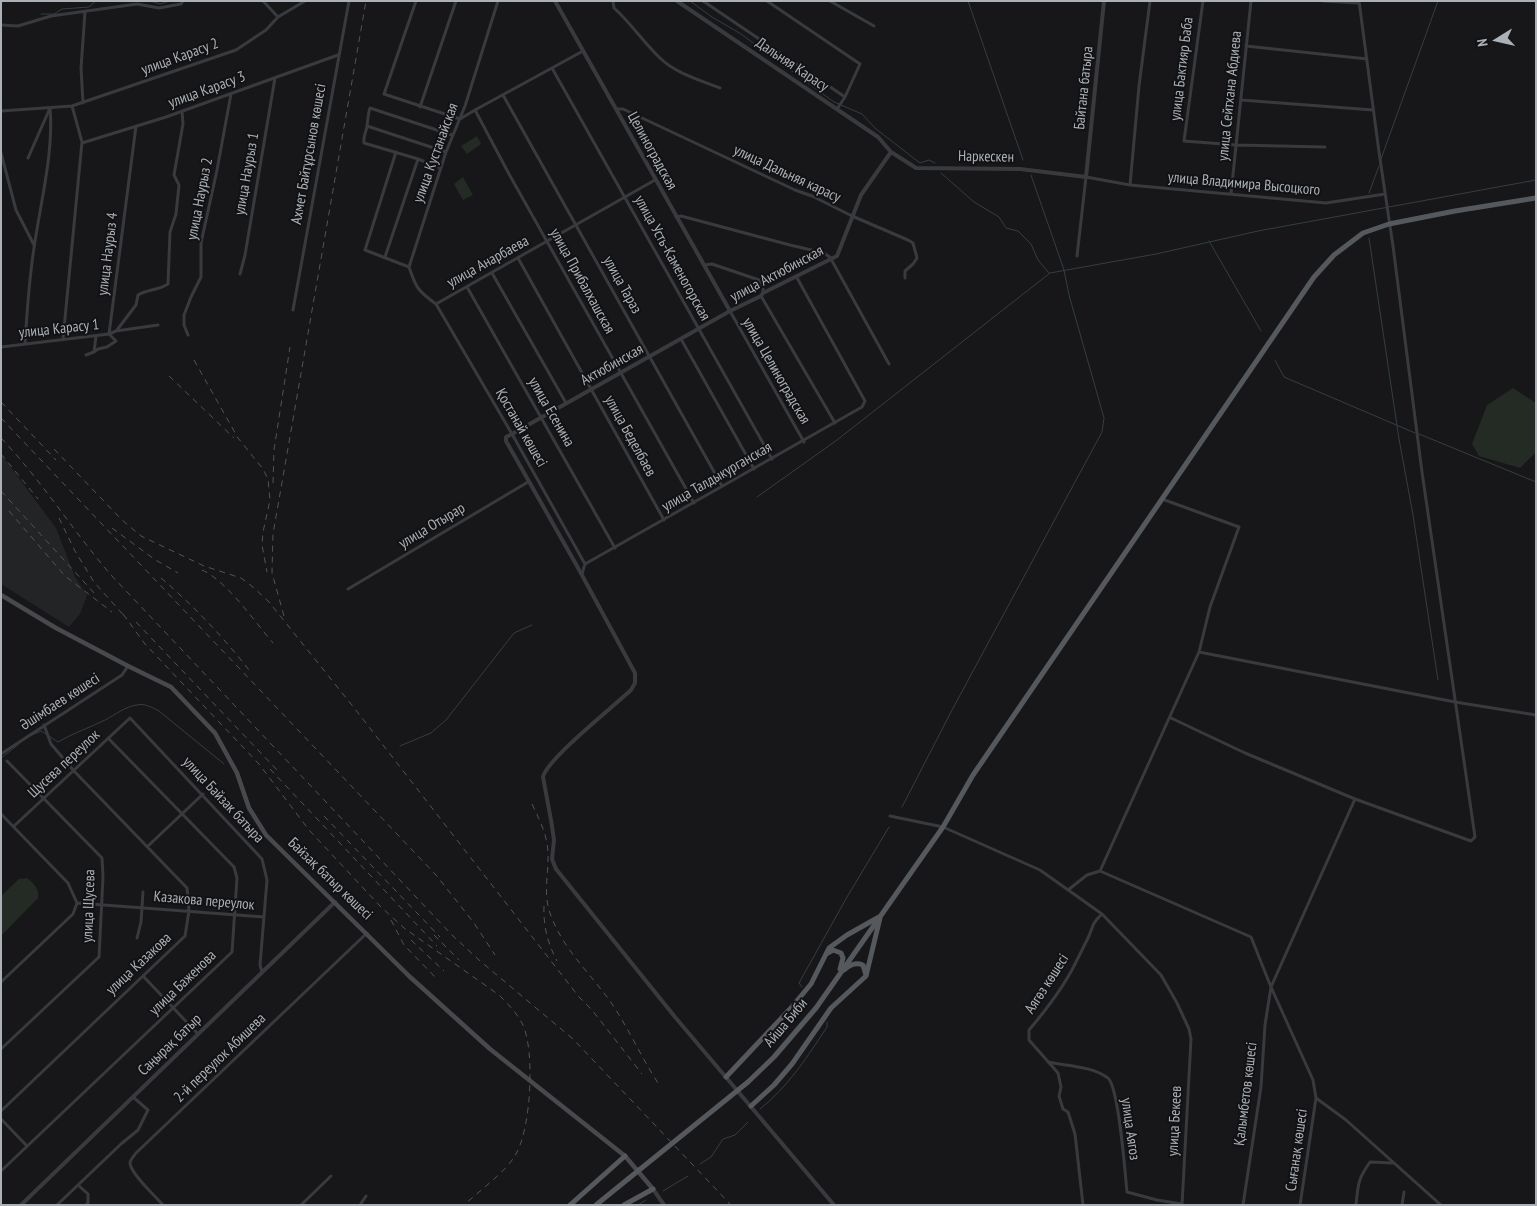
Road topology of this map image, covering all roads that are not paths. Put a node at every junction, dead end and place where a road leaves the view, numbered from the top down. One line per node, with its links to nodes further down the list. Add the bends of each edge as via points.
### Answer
1 (183, 1): 20 (street, via 159,8 137,4)
2 (263, 1): 21 (street)
3 (305, 1): 21 (street, улица Карасу 2)
4 (349, 1): 26 (street, Ахмет Байтұрсынов көшесі)
5 (416, 1): 37 (street, via 384,94)
6 (456, 1): 37 (street)
7 (498, 1): 45 (street, улица Кустанайская)
8 (555, 1): 25 (street, Целиноградская)
9 (613, 1): 30 (street, via 614,8 660,59)
10 (677, 1): 40 (street, Дальняя Карасу)
11 (703, 1): 33 (street)
12 (767, 1): 33 (street, via 860,64)
13 (830, 1): 23 (street)
14 (1104, 1): 59 (street, Байтана батыра)
15 (1150, 1): 61 (street, via 1138,86)
16 (1202, 1): 50 (street, улица Бактияр Баба, via 1184,141)
17 (1251, 1): 24 (street, улица Сейтхана Абдиева)
18 (1323, 1): 19 (street)
19 (1359, 2): 27 (street)
20 (85, 12): 22 (street, via 51,16 18,26); 35 (street, via 81,68)
21 (278, 18): 35 (street, улица Карасу 2, via 236,50)
22 (1, 25)
23 (874, 26)
24 (1246, 46): 27 (street); 34 (street, улица Сейтхана Абдиева)
25 (583, 50): 28 (street); 39 (street, Целиноградская)
26 (338, 55): 29 (street, улица Карасу 3); 85 (street, Ахмет Байтұрсынов көшесі)
27 (1366, 59): 42 (street)
28 (552, 68): 32 (street); 64 (street, улица Усть-Каменогорская)
29 (275, 77): 31 (street, улица Карасу 3); 79 (street, улица Наурыз 1)
30 (720, 88)
31 (231, 93): 44 (street, улица Карасу 3); 91 (street, улица Наурыз 2, via 201,243 202,277 184,316)
32 (503, 95): 41 (street); 69 (street, улица Тараз)
33 (844, 98): 40 (street)
34 (1241, 100): 42 (street); 50 (street, улица Сейтхана Абдиева)
35 (83, 103): 36 (street, улица Карасу 2)
36 (72, 106): 38 (street, улица Карасу 2); 49 (street)
37 (420, 107): 45 (street)
38 (50, 108): 43 (street, улица Карасу 2); 56 (street); 71 (street, via 40,220)
39 (615, 109): 60 (street, Целиноградская); 66 (street, улица Дальняя карасу, via 623,109)
40 (837, 109): 54 (street, Дальняя Карасу, via 878,137)
41 (475, 110): 45 (street); 70 (street, улица Прибалхашская)
42 (1373, 110): 63 (street)
43 (1, 111)
44 (182, 111): 46 (street, улица Карасу 3); 89 (street, via 183,124 174,175 179,185 176,214 170,232 168,284 138,296 130,315)
45 (460, 119): 48 (street, улица Кустанайская)
46 (136, 126): 49 (street, улица Карасу 3); 90 (street, улица Наурыз 4)
47 (367, 126): 48 (street, via 370,108); 52 (street, via 364,143); 53 (street)
48 (452, 135): 53 (street, улица Кустанайская)
49 (82, 143): 93 (street)
50 (1236, 145): 51 (street); 62 (street, улица Сейтхана Абдиева)
51 (1326, 147)
52 (396, 152): 57 (street); 73 (street, via 365,250)
53 (446, 152): 58 (street, улица Кустанайская)
54 (891, 152): 59 (street, Наркескен, via 916,168 1020,169); 66 (street, улица Актюбинская, via 861,195)
55 (1, 154): 71 (street, via 16,210)
56 (28, 158)
57 (418, 159): 58 (street); 73 (street)
58 (441, 168): 77 (street, улица Кустанайская)
59 (1086, 177): 61 (street, улица Владимира Высоцкого); 72 (street)
60 (655, 180): 64 (street, улица Анарбаева); 67 (street, Целиноградская)
61 (1130, 185): 62 (street, улица Владимира Высоцкого)
62 (1231, 194): 63 (street, улица Владимира Высоцкого, via 1326,203)
63 (1386, 194): 68 (street)
64 (625, 197): 69 (street, улица Анарбаева); 88 (street, улица Усть-Каменогорская)
65 (1536, 198): 68 (main road, Айша Биби)
66 (852, 216): 75 (street, улица Актюбинская, via 837,256); 81 (street, улица Дальняя карасу, via 913,243 917,258 906,271)
67 (676, 217): 75 (street, via 824,253); 76 (street, Целиноградская)
68 (1389, 224): 112 (main road, Айша Биби, via 1363,233 1334,255 1314,277); 122 (street)
69 (576, 226): 70 (street, улица Анарбаева); 99 (street, улица Тараз)
70 (548, 241): 74 (street, улица Анарбаева); 101 (street, улица Прибалхашская)
71 (34, 246): 95 (street)
72 (1078, 256)
73 (385, 257): 77 (street)
74 (518, 258): 78 (street, улица Анарбаева); 102 (street, улица Беделбаев)
75 (831, 259): 80 (street, улица Актюбинская); 100 (street)
76 (704, 265): 83 (street, via 712,264 759,280 763,286); 86 (street, Целиноградская)
77 (409, 267): 84 (street, via 416,286)
78 (492, 273): 82 (street, улица Анарбаева); 103 (street, улица Есенина)
79 (240, 274)
80 (796, 276): 83 (street, улица Актюбинская); 105 (street, улица Талдыкурганская, via 865,401 862,407)
81 (905, 278)
82 (467, 287): 84 (street, улица Анарбаева); 104 (street, улица Есенина)
83 (762, 294): 86 (street, улица Актюбинская); 105 (street)
84 (436, 304): 106 (street, Қостанай көшесі)
85 (293, 310)
86 (730, 311): 88 (street, Актюбинская); 107 (street, улица Целиноградская)
87 (158, 325): 89 (street)
88 (699, 329): 94 (street, Актюбинская); 108 (street, улица Усть-Каменогорская)
89 (116, 331): 90 (street)
90 (109, 334): 92 (street, улица Карасу 1); 97 (street, улица Карасу 1, via 116,341)
91 (188, 335)
92 (96, 336): 93 (street, улица Карасу 1); 97 (street)
93 (63, 339): 95 (street, улица Карасу 1)
94 (681, 339): 99 (street, Актюбинская); 109 (street)
95 (25, 343): 96 (street, улица Карасу 1)
96 (1, 347)
97 (94, 352): 98 (street)
98 (86, 355)
99 (650, 357): 101 (street, Актюбинская); 111 (street, улица Тараз)
100 (889, 364)
101 (621, 373): 102 (street, Актюбинская); 113 (street, улица Прибалхашская)
102 (592, 389): 103 (street, Актюбинская); 114 (street, улица Беделбаев)
103 (566, 404): 104 (street, Актюбинская)
104 (541, 418): 106 (street, Актюбинская); 115 (street, улица Есенина)
105 (835, 423): 107 (street, улица Талдыкурганская)
106 (512, 434): 110 (street, Актюбинская, via 506,437 506,444); 116 (street, Қостанай көшесі)
107 (804, 442): 108 (street, улица Талдыкурганская)
108 (772, 459): 109 (street, улица Талдыкурганская)
109 (754, 469): 111 (street, улица Талдыкурганская)
110 (528, 482): 117 (street); 118 (street, улица Отырар)
111 (722, 486): 113 (street, улица Талдыкурганская)
112 (1162, 499): 120 (street, via 1239,527 1210,607); 138 (main road, Айша Биби, via 973,775)
113 (694, 503): 114 (street, улица Талдыкурганская)
114 (664, 520): 115 (street, улица Талдыкурганская)
115 (615, 548): 116 (street, улица Талдыкурганская)
116 (585, 564): 117 (street)
117 (582, 574): 165 (street, via 636,680 631,690 544,771 554,840 552,860 556,869)
118 (348, 589)
119 (1, 594): 121 (main road, Байзақ батыр көшесі)
120 (1199, 652): 122 (street); 125 (street)
121 (128, 666): 126 (street, Әшімбаев көшесі, via 122,675); 143 (main road, Байзақ батыр көшесі, via 171,687 216,732 237,773 248,808 266,835)
122 (1455, 702): 123 (street); 133 (street, via 1475,837 1471,841)
123 (1536, 715)
124 (130, 718): 127 (street, Щусева переулок); 131 (street, улица Байзак батыра)
125 (1171, 718): 133 (street); 140 (street)
126 (44, 725): 128 (street, Әшімбаев көшесі); 130 (street, улица Казакова, via 50,744)
127 (108, 738): 130 (street, Щусева переулок); 135 (street, улица Баженова)
128 (1, 753)
129 (8, 761): 132 (street, улица Щусева)
130 (74, 771): 132 (street, Щусева переулок); 139 (street, улица Казакова)
131 (203, 794): 135 (street); 151 (street, улица Байзак батыра, via 262,859 267,880)
132 (44, 798): 137 (street, Щусева переулок); 145 (street, улица Щусева, via 102,858)
133 (1355, 799): 160 (street, Қалымбетов көшесі)
134 (1, 814): 137 (street)
135 (182, 814): 139 (street); 149 (street, улица Баженова, via 234,868 237,878)
136 (890, 816): 138 (street)
137 (14, 826): 144 (street, via 68,883)
138 (943, 827): 141 (street, via 1040,870); 150 (main road, Айша Биби)
139 (148, 846): 147 (street, улица Казакова, via 188,888)
140 (1100, 871): 141 (street, via 1087,875); 160 (street, via 1251,937)
141 (1068, 890): 148 (street)
142 (143, 892): 146 (street, Казакова переулок)
143 (335, 902): 152 (main road, Байзақ батыр көшесі); 155 (street, Саңырақ батыр)
144 (77, 903): 145 (street, Казакова переулок); 159 (street, via 73,914)
145 (101, 904): 146 (street, Казакова переулок); 163 (street, улица Щусева, via 99,957)
146 (142, 907): 147 (street, Казакова переулок); 153 (street, Казакова переулок)
147 (189, 911): 149 (street, Казакова переулок); 157 (street, улица Казакова, via 185,936)
148 (1102, 914): 164 (street, Аягөз көшесі, via 1094,921 1076,963 1047,1008 1028,1030 1029,1040); 180 (street, улица Бекеев, via 1162,975 1189,1029)
149 (234, 915): 151 (street, Казакова переулок); 161 (street, улица Баженова, via 232,952)
150 (881, 915): 154 (main road, via 847,935); 156 (main road, Айша Биби); 158 (main road)
151 (264, 917): 155 (street, улица Байзак батыра)
152 (367, 933): 172 (main road, Байзақ батыр көшесі, via 409,976 490,1048); 184 (street, 2-й переулок Абишева, via 136,1153 130,1162 134,1173)
153 (137, 938)
154 (826, 954): 156 (main road, via 838,950 842,955); 165 (main road, via 811,984)
155 (262, 972): 162 (street, Саңырақ батыр)
156 (838, 974): 158 (main road, via 858,963 863,965); 188 (main road, Айша Биби, bridge, via 816,1008 774,1058)
157 (143, 976): 161 (street); 169 (street, улица Казакова)
158 (866, 976): 168 (main road, via 831,1008 792,1064)
159 (1, 982)
160 (1271, 986): 167 (street, via 1313,1080); 193 (street, Қалымбетов көшесі, via 1265,1025 1262,1087)
161 (173, 1008): 162 (street); 171 (street, улица Баженова)
162 (198, 1034): 166 (street, Саңырақ батыр)
163 (1, 1050)
164 (1048, 1062): 180 (street, улица Аягоз, via 1092,1071 1112,1082 1127,1192); 192 (street, Аягөз көшесі, via 1058,1073 1062,1109 1068,1112 1075,1134)
165 (726, 1077): 168 (street)
166 (133, 1096): 176 (street, via 148,1110 138,1130); 181 (street, Саңырақ батыр)
167 (1316, 1098): 173 (street); 194 (street, Сығанақ көшесі)
168 (751, 1106): 191 (street)
169 (1, 1111)
170 (1, 1119): 171 (street)
171 (27, 1146): 174 (street, улица Баженова)
172 (625, 1156): 177 (main road, Байзақ батыр көшесі); 187 (main road)
173 (1394, 1163): 195 (street, via 1370,1162 1360,1176); 197 (street)
174 (1, 1171)
175 (331, 1176): 185 (street)
176 (78, 1184): 182 (street); 183 (street, via 88,1194)
177 (653, 1189): 189 (main road); 190 (street)
178 (1404, 1192): 196 (street)
179 (366, 1196): 186 (street)
180 (1182, 1204)
181 (21, 1205)
182 (57, 1205)
183 (86, 1205)
184 (163, 1205)
185 (301, 1205)
186 (360, 1205)
187 (570, 1205)
188 (596, 1205)
189 (624, 1205)
190 (664, 1205)
191 (834, 1205)
192 (1083, 1205)
193 (1243, 1205)
194 (1300, 1205)
195 (1356, 1205)
196 (1402, 1205)
197 (1441, 1205)

